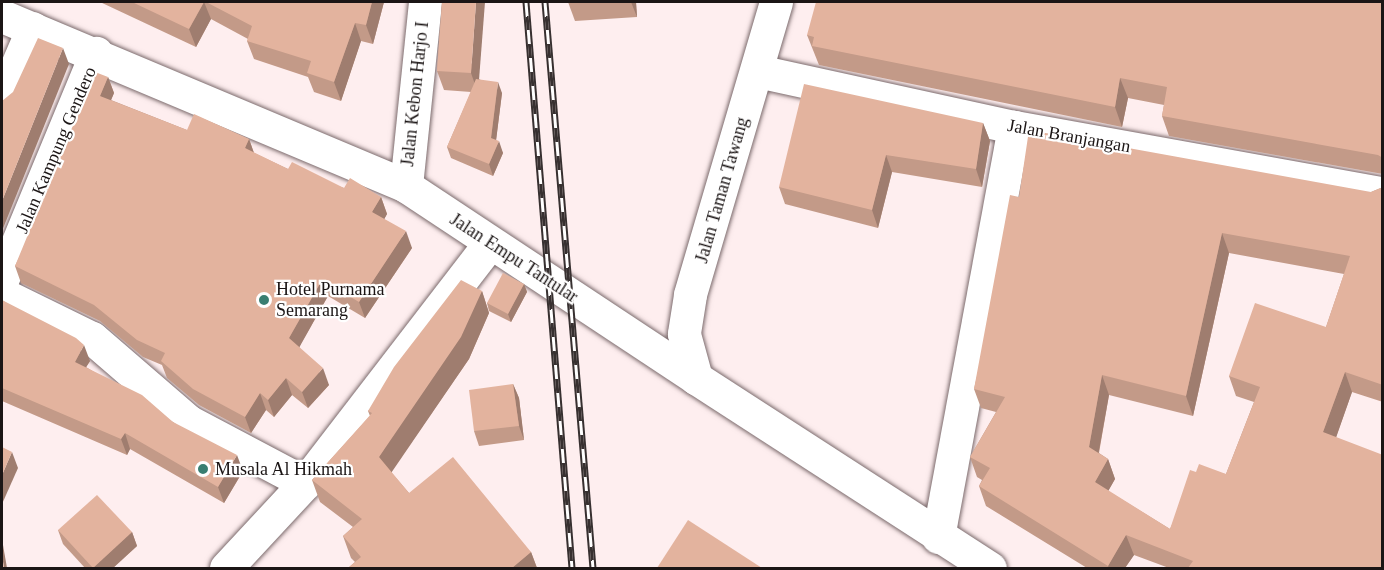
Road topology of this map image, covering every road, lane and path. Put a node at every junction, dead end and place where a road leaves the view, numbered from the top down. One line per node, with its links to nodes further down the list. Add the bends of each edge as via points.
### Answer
1 (424, 2): 9 (street, Jalan Kebon Harjo I)
2 (776, 2): 6 (street, Jalan Taman Tawang)
3 (2, 16): 4 (street, Jalan Empu Tantular)
4 (33, 28): 5 (street, Jalan Empu Tantular); 7 (street)
5 (96, 53): 9 (street, Jalan Empu Tantular); 12 (street, Jalan Kampung Gendero)
6 (757, 71): 8 (street, Jalan Branjangan); 14 (street, Jalan Taman Tawang, via 690,296 684,334)
7 (2, 100)
8 (1014, 127): 10 (street, Jalan Branjangan); 16 (street)
9 (406, 186): 11 (street, Jalan Empu Tantular)
10 (1383, 193)
11 (489, 244): 14 (street, Jalan Empu Tantular); 15 (street)
12 (2, 280)
13 (2, 294): 15 (street, via 75,327 188,421)
14 (696, 378): 16 (street, Jalan Empu Tantular)
15 (305, 483): 17 (street)
16 (938, 537): 18 (street, Jalan Empu Tantular)
17 (226, 568)
18 (990, 568)

